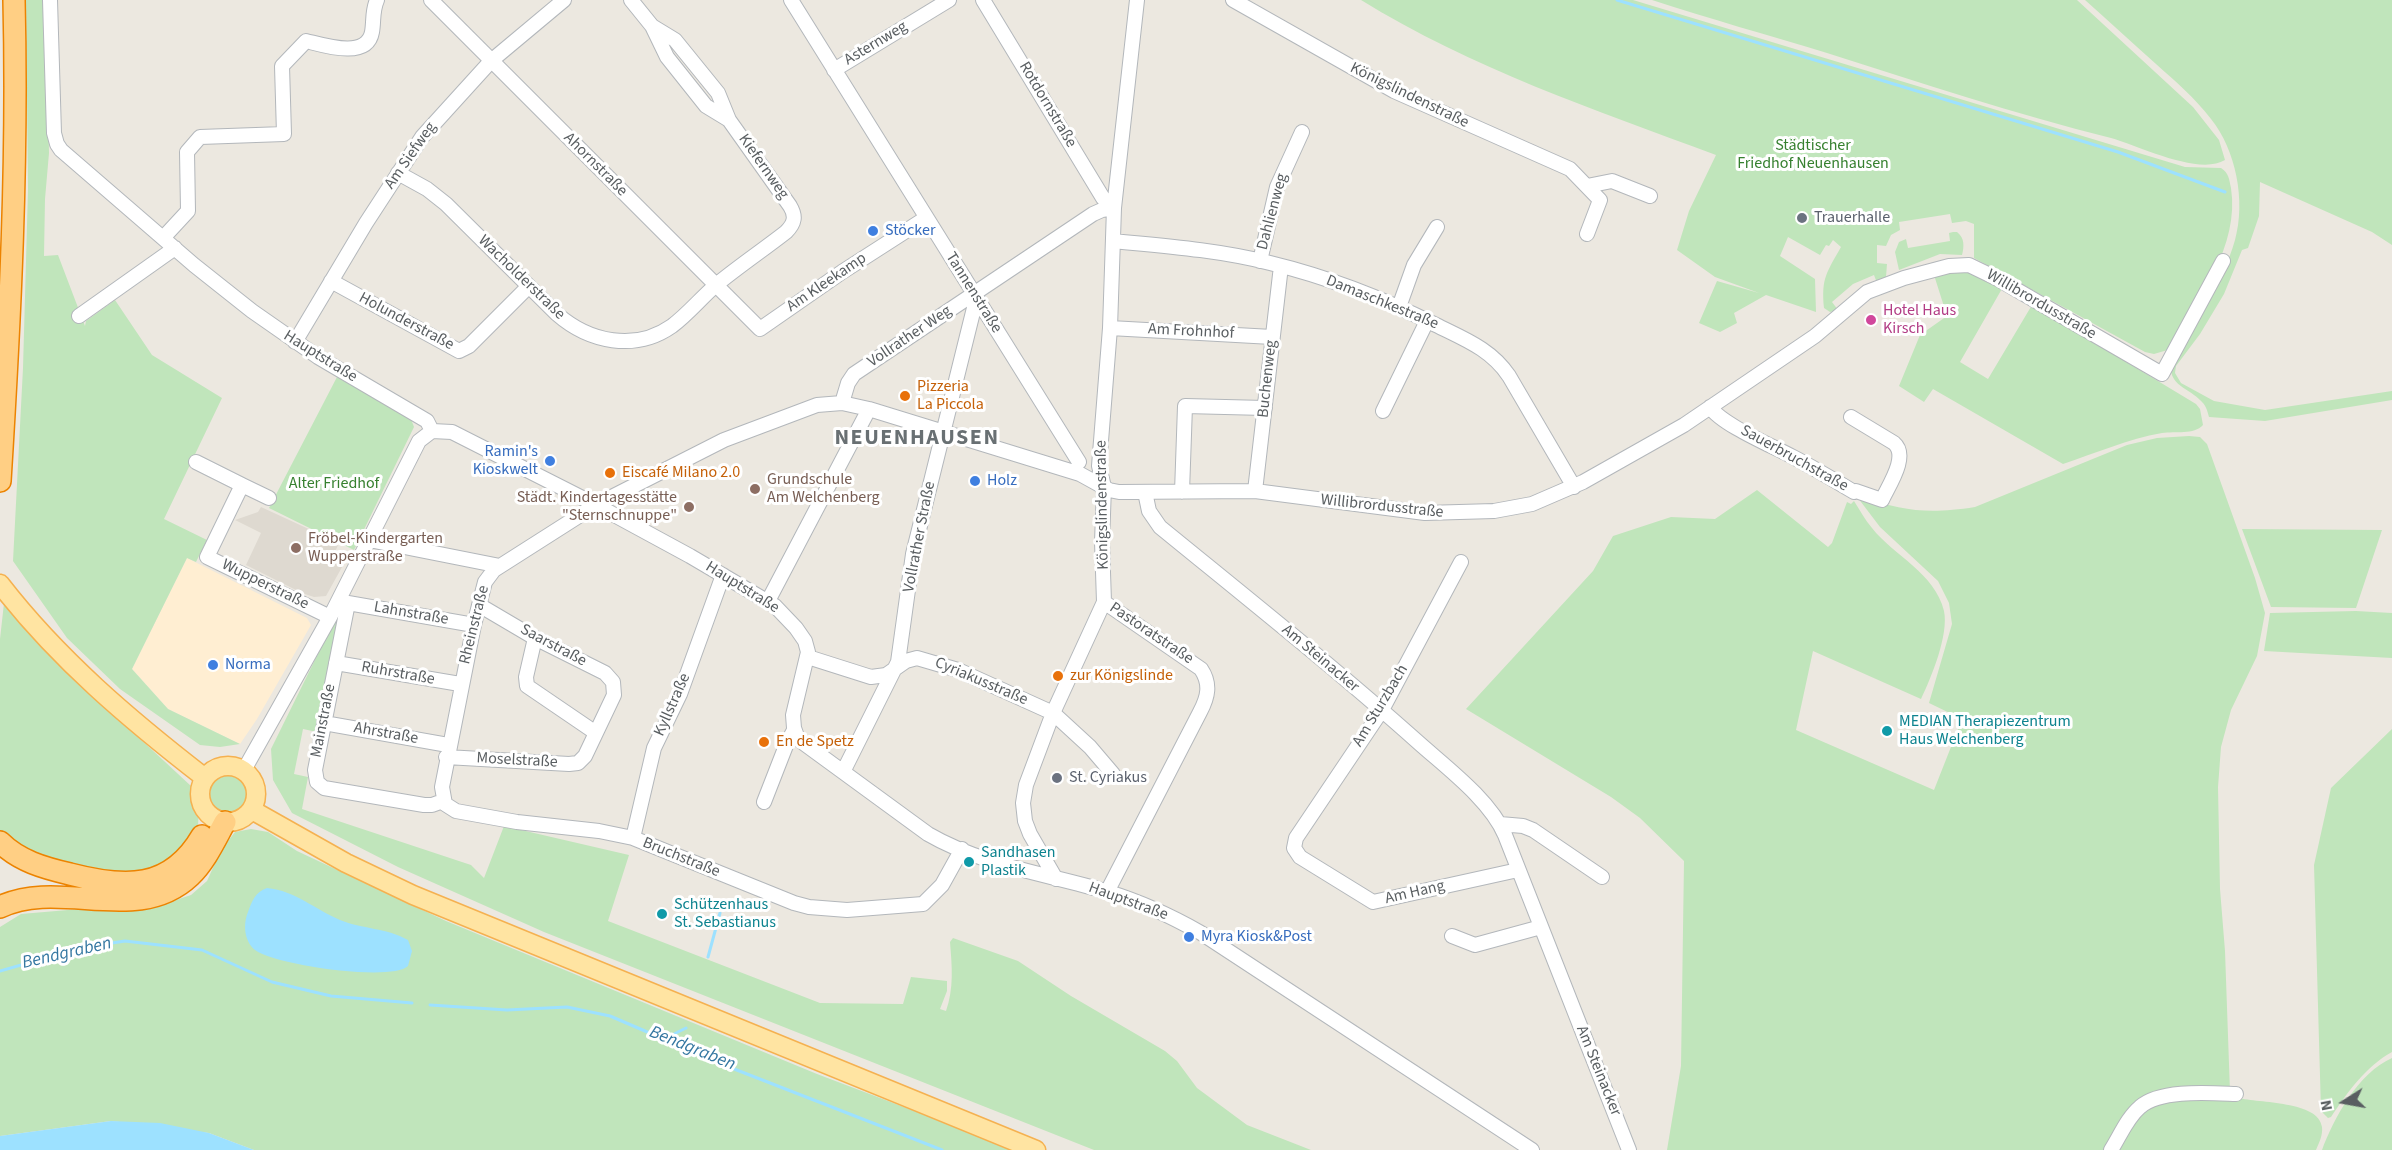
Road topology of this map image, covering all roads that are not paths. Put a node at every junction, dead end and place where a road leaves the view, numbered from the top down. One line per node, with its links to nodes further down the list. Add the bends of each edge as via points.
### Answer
1 (14, 0): 49 (highway, via 14,210)
2 (50, 0): 22 (street, Hauptstraße, via 56,141 61,150)
3 (377, 0): 22 (street, via 371,36 365,44 337,48 306,40 282,66 284,134 200,137 187,152 188,211)
4 (431, 0): 12 (street, Ahornstraße)
5 (564, 0): 12 (street, Am Siefweg)
6 (631, 0): 30 (street, Kiefernweg, via 652,26 665,53 706,106 729,120 790,206 794,220 786,231)
7 (791, 0): 13 (street, Tannenstraße)
8 (949, 0): 13 (street, Asternweg)
9 (983, 0): 18 (street, Rotdornstraße, via 1103,198)
10 (1137, 0): 18 (street, Königslindenstraße)
11 (1233, 0): 16 (street, Königslindenstraße, via 1395,91 1570,169)
12 (491, 61): 15 (street, Am Siefweg, via 431,126); 30 (street, Ahornstraße)
13 (834, 70): 19 (street, Tannenstraße)
14 (1302, 132): 25 (street, Dahlienweg, via 1277,187)
15 (398, 173): 28 (street, Am Siefweg); 29 (street, Wacholderstraße, via 446,204)
16 (1587, 186): 17 (street, via 1612,181); 21 (street, Königslindenstraße, via 1600,200)
17 (1650, 196)
18 (1114, 208): 23 (street, Königslindenstraße); 31 (street, Vollrather Weg, via 1093,214)
19 (926, 218): 31 (street, Tannenstraße); 36 (street, Am Kleekamp)
20 (1437, 226): 32 (street, via 1414,265)
21 (1587, 234)
22 (163, 238): 24 (street, Hauptstraße)
23 (1113, 241): 25 (street, Damaschkestraße); 35 (street, Königslindenstraße)
24 (175, 248): 33 (street); 38 (street, Hauptstraße)
25 (1260, 261): 27 (street, Damaschkestraße)
26 (2223, 261): 40 (street, Willibrordusstraße, via 2162,374 2005,282 1973,267 1956,265 1921,272 1867,292 1815,336)
27 (1281, 266): 32 (street, Damaschkestraße); 37 (street, Buchenweg)
28 (331, 281): 29 (street, Holunderstraße, via 459,351 470,346); 38 (street, Am Siefweg)
29 (529, 286): 30 (street, Wacholderstraße, via 574,328 621,341 643,339 664,330)
30 (715, 286): 36 (street, Ahornstraße)
31 (974, 294): 39 (street, Vollrather Weg, via 853,375); 46 (street, Vollrather Straße, via 974,308); 48 (street, Tannenstraße)
32 (1399, 307): 34 (street, Damaschkestraße)
33 (79, 316)
34 (1427, 321): 43 (street); 52 (street, Damaschkestraße, via 1484,349 1498,361)
35 (1110, 328): 37 (street, Am Frohnhof); 51 (street, Königslindenstraße, via 1099,466)
36 (760, 329)
37 (1272, 337): 41 (street, Buchenweg)
38 (295, 342): 45 (street, Hauptstraße, via 422,417)
39 (842, 403): 42 (street, Willibrordusstraße); 57 (street, Willibrordusstraße, via 813,406 724,440)
40 (1710, 407): 44 (street, Sauerbruchstraße, via 1731,424 1854,492 1882,500 1900,459 1899,448); 52 (street, Willibrordusstraße)
41 (1264, 408): 53 (street, Buchenweg); 55 (street, via 1185,406)
42 (869, 409): 46 (street, Willibrordusstraße); 63 (street)
43 (1383, 411)
44 (1851, 417)
45 (432, 431): 57 (street, Hauptstraße, via 463,436); 58 (street, Wupperstraße, via 416,445)
46 (943, 431): 51 (street, Willibrordusstraße, via 1080,474); 72 (street, Vollrather Straße, via 913,554)
47 (196, 462): 50 (street)
48 (1079, 462)
49 (0, 481)
50 (242, 485): 56 (street); 67 (street, Wupperstraße, via 207,557)
51 (1104, 487): 54 (street, Willibrordusstraße, via 1119,492); 64 (street, Königslindenstraße)
52 (1574, 487): 53 (street, Willibrordusstraße, via 1521,507 1451,514 1406,512)
53 (1255, 491): 55 (street, Willibrordusstraße)
54 (1145, 492): 55 (street, Willibrordusstraße); 74 (street, Am Steinacker, via 1149,511 1160,527)
55 (1182, 492)
56 (268, 498)
57 (596, 505): 60 (street, Rheinstraße); 61 (street, Hauptstraße)
58 (369, 540): 60 (street); 67 (street, Wupperstraße)
59 (1461, 562): 74 (street, Am Sturzbach)
60 (500, 566): 66 (street, Rheinstraße, via 486,579)
61 (723, 575): 63 (street, Hauptstraße); 89 (street, Kyllstraße, via 680,694 654,748)
62 (0, 584): 83 (main road, via 51,644 103,695)
63 (768, 601): 70 (street, Hauptstraße, via 796,628)
64 (1104, 602): 75 (street, Königslindenstraße); 96 (street, Pastoratstraße, via 1201,669 1208,690 1204,705)
65 (348, 603): 68 (street, Lahnstraße); 71 (street, Mainstraße)
66 (479, 605): 68 (street, Rheinstraße); 69 (street, Saarstraße)
67 (330, 617): 80 (street, Wupperstraße)
68 (474, 625): 73 (street, Rheinstraße)
69 (535, 638): 78 (street, via 526,680 528,688); 78 (street, Saarstraße, via 608,675 613,682 614,695)
70 (808, 657): 72 (street, Cyriakusstraße, via 871,677 883,676); 77 (street, via 794,708)
71 (336, 663): 73 (street, Ruhrstraße); 76 (street, Mainstraße)
72 (896, 668): 75 (street, Cyriakusstraße, via 910,660 926,659 967,673); 81 (street, Vollrather Straße)
73 (460, 684): 79 (street, Rheinstraße)
74 (1382, 710): 88 (street, Am Steinacker, via 1460,779); 91 (street, Am Sturzbach, via 1298,834)
75 (1053, 713): 82 (street, Cyriakusstraße); 95 (street, Königslindenstraße, via 1026,785 1023,808 1030,834)
76 (324, 723): 79 (street, Ahrstraße); 84 (street, Mainstraße, via 314,774 319,785 424,805)
77 (794, 730): 81 (street, Hauptstraße, via 802,743); 85 (street)
78 (596, 733): 79 (street, Moselstraße, via 578,763)
79 (447, 751): 84 (street, Rheinstraße)
80 (244, 770): 83 (main road, via 223,766); 86 (main road, via 256,788)
81 (843, 772): 92 (street, Hauptstraße, via 928,834)
82 (1113, 774)
83 (205, 778): 87 (main road, via 200,797 203,806)
84 (443, 801): 89 (street, Bruchstraße, via 451,809 468,814)
85 (764, 802)
86 (252, 810): 87 (main road, via 244,818); 101 (main road, via 346,863 433,904)
87 (218, 820): 90 (highway, via 181,863 156,878 131,884 94,880 38,866); 97 (highway, via 191,875 162,893 124,901 41,896)
88 (1500, 825): 93 (street, Am Steinacker); 94 (street, via 1533,830)
89 (633, 838): 92 (street, Bruchstraße, via 809,908 864,910 928,901)
90 (0, 842)
91 (1294, 846): 93 (street, Am Hang, via 1300,857 1373,902)
92 (962, 849): 95 (street, Hauptstraße)
93 (1518, 870): 98 (street, Am Steinacker)
94 (1602, 877)
95 (1056, 879): 96 (street, Hauptstraße)
96 (1107, 892): 102 (street, Hauptstraße, via 1150,907 1201,933)
97 (0, 907)
98 (1540, 927): 99 (street, via 1475,945); 103 (street, Am Steinacker)
99 (1452, 936)
100 (2236, 1094): 104 (street, via 2152,1099 2132,1116)
101 (1036, 1150)
102 (1532, 1150)
103 (1629, 1150)
104 (2111, 1150)

